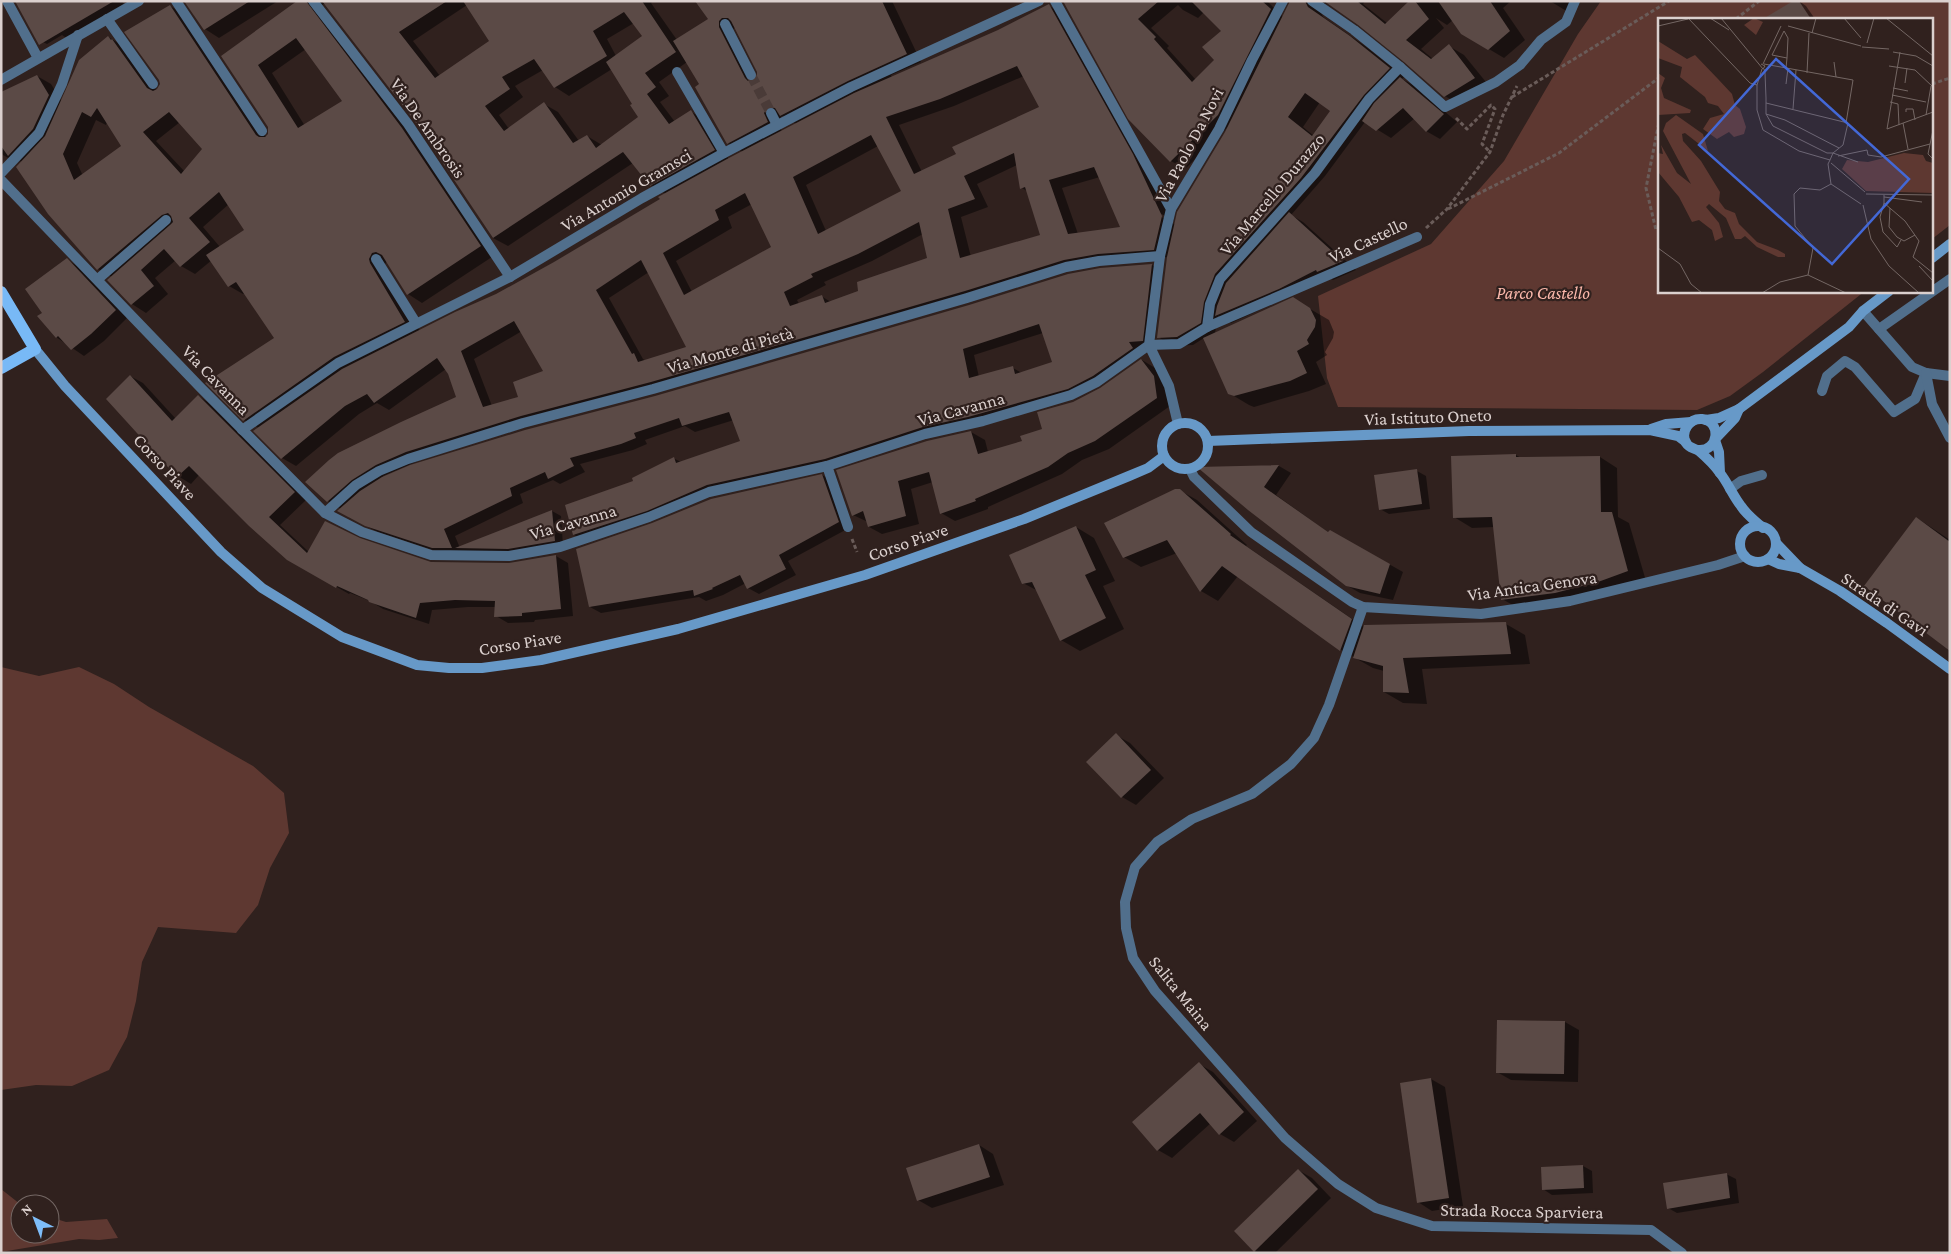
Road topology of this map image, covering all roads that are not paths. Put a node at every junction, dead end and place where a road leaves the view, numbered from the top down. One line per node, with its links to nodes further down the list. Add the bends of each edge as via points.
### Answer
1 (7, 1): 13 (street)
2 (139, 1): 10 (street)
3 (176, 1): 21 (street)
4 (313, 1): 32 (street, Via De Ambrosis, via 408,124)
5 (1055, 1): 25 (street)
6 (1283, 1): 25 (street, Via Paolo Da Novi, via 1219,128)
7 (1312, 1): 14 (street)
8 (1575, 1): 14 (street, via 1566,22 1541,40 1520,65 1496,82 1446,107)
9 (1038, 2): 20 (street, Via Antonio Gramsci, via 851,86)
10 (107, 19): 12 (street); 18 (street)
11 (725, 24): 16 (street)
12 (78, 35): 13 (street); 23 (street, via 62,84 39,133)
13 (38, 58): 17 (street)
14 (1400, 67): 41 (street, Via Marcello Durazzo, via 1369,99 1315,173 1220,279 1210,304)
15 (677, 72): 22 (street)
16 (751, 75)
17 (2, 78)
18 (153, 84)
19 (771, 113): 20 (street)
20 (777, 125): 22 (street, Via Antonio Gramsci)
21 (262, 130)
22 (724, 153): 32 (street, Via Antonio Gramsci)
23 (1, 173)
24 (1, 180): 33 (street, Via Cavanna)
25 (1171, 209): 29 (street, Via Paolo Da Novi)
26 (166, 220): 33 (street)
27 (1417, 237): 41 (street, Via Castello)
28 (1950, 244): 30 (main road)
29 (1160, 256): 43 (street, Via Paolo Da Novi); 67 (street, Via Monte di Pietà, via 1066,266 967,298 488,434 379,471 356,485)
30 (1934, 256)
31 (376, 259): 40 (street)
32 (510, 277): 40 (street, Via Antonio Gramsci)
33 (98, 279): 53 (street, Via Cavanna)
34 (1950, 279): 35 (street)
35 (1934, 290)
36 (1, 292): 44 (main road, Corso Piave)
37 (1888, 292): 39 (main road)
38 (1932, 292): 42 (street)
39 (1863, 311): 42 (street); 49 (main road, via 1849,327)
40 (416, 323): 53 (street, Via Antonio Gramsci, via 338,363)
41 (1207, 327): 43 (street, Via Castello, via 1179,344)
42 (1879, 329): 46 (street, via 1912,367)
43 (1149, 345): 52 (street, via 1169,386); 61 (street, Via Cavanna, via 1097,382 1071,395 925,434)
44 (35, 349): 45 (main road); 60 (main road, Corso Piave, via 65,386 220,552 262,588 342,637 418,665 449,668 482,668 541,660 678,629 865,575 1024,519 1148,468)
45 (1, 368)
46 (1926, 373): 47 (street); 48 (street, via 1915,399 1894,412 1855,367 1845,361 1827,376); 55 (street, via 1932,404)
47 (1950, 376)
48 (1822, 391)
49 (1740, 409): 50 (main road); 56 (main road)
50 (1706, 420): 51 (main road); 56 (main road, via 1714,427)
51 (1691, 422): 54 (main road, Via Istituto Oneto, via 1666,424); 58 (main road, via 1685,430)
52 (1178, 424): 57 (main road, via 1194,424); 60 (main road, via 1164,437)
53 (242, 430): 67 (street, Via Cavanna)
54 (1650, 430): 57 (main road, Via Istituto Oneto, via 1469,431); 58 (main road, Via Istituto Oneto, via 1678,436)
55 (1950, 438)
56 (1715, 439): 59 (main road, via 1707,449); 63 (main road)
57 (1208, 441): 62 (main road, via 1204,458)
58 (1686, 442): 59 (main road)
59 (1698, 450): 63 (main road)
60 (1164, 456): 62 (main road, via 1175,466)
61 (827, 466): 67 (street, Via Cavanna, via 709,492 560,547 508,556 431,554 362,532); 68 (street)
62 (1190, 468): 75 (street, Via Antica Genova, via 1194,477 1251,532)
63 (1720, 473): 65 (main road)
64 (1762, 475): 65 (street, via 1741,481)
65 (1730, 489): 66 (main road)
66 (1742, 508): 69 (main road); 70 (main road)
67 (325, 513)
68 (848, 527)
69 (1763, 528): 70 (main road, via 1754,527); 71 (main road, via 1772,533)
70 (1746, 531): 72 (main road, via 1740,543)
71 (1776, 543): 73 (main road); 74 (main road)
72 (1745, 556): 73 (main road, via 1756,562); 75 (street, Via Antica Genova, via 1570,601 1481,614)
73 (1768, 559): 74 (main road)
74 (1800, 568): 76 (main road, Strada di Gavi, via 1840,591)
75 (1363, 607): 77 (street, Salita Maina, via 1314,738 1291,764 1252,794 1192,819 1156,842 1135,867 1126,902 1126,928 1133,958 1156,991 1285,1138)
76 (1950, 669)
77 (1359, 1198): 78 (street, Strada Rocca Sparviera, via 1376,1208 1432,1226 1651,1230)
78 (1682, 1253)

